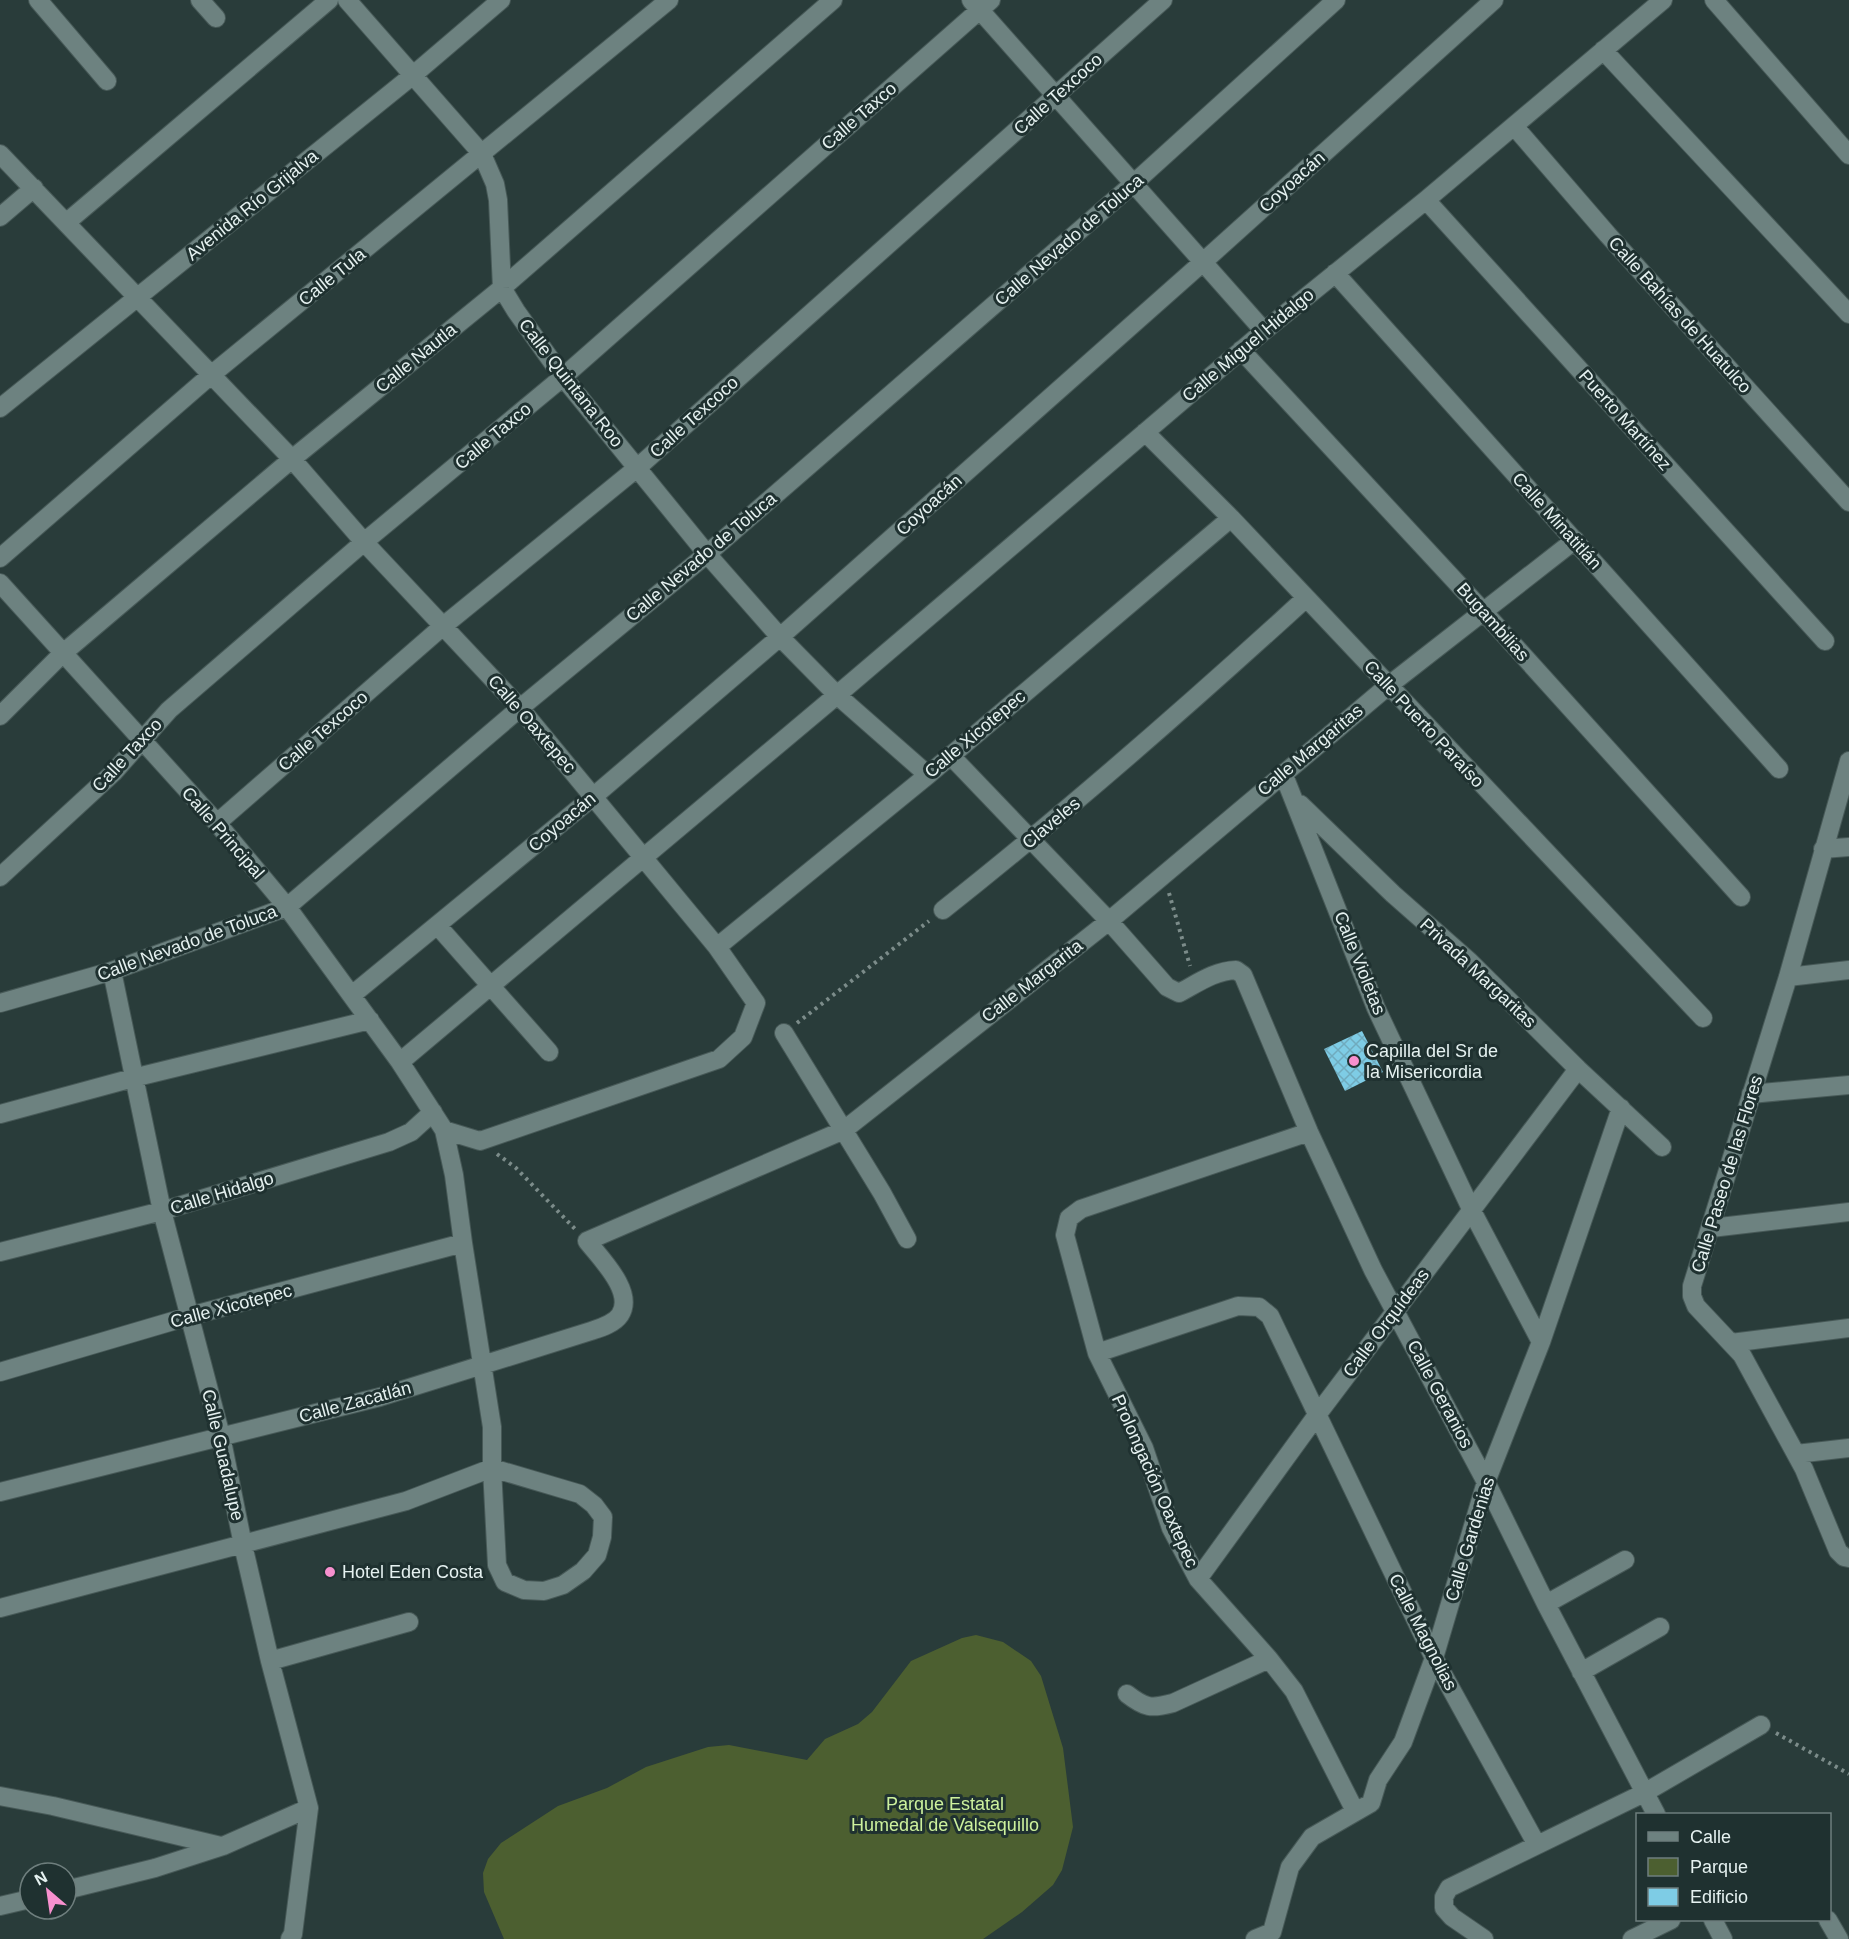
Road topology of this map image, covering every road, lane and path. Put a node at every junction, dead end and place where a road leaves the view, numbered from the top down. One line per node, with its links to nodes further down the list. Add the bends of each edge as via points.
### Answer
1 (38, 0): 17 (street)
2 (200, 0): 14 (street)
3 (329, 0): 27 (street)
4 (347, 0): 16 (street, Calle Quintana Roo)
5 (501, 0): 16 (street, Avenida Río Grijalva)
6 (669, 0): 21 (street, Calle Tula)
7 (832, 0): 30 (street, Calle Nautla)
8 (1163, 0): 18 (street, Calle Texcoco)
9 (1336, 0): 23 (street, Calle Nevado de Toluca)
10 (1494, 0): 28 (street, Coyoacán)
11 (1664, 0): 15 (street, Calle Miguel Hidalgo)
12 (1714, 0): 22 (street)
13 (980, 3): 18 (street); 36 (street, Calle Taxco)
14 (216, 18)
15 (1603, 50): 19 (street, Calle Miguel Hidalgo); 32 (street)
16 (412, 76): 21 (street, Calle Quintana Roo); 31 (street, Avenida Río Grijalva)
17 (107, 81)
18 (1056, 96): 23 (street); 40 (street, Calle Texcoco)
19 (1514, 126): 25 (street, Calle Miguel Hidalgo); 41 (street, Calle Bahías de Huatulco)
20 (0, 154): 24 (street, Calle Oaxtepec)
21 (482, 154): 30 (street, Calle Quintana Roo, via 498,200); 35 (street, Calle Tula)
22 (1849, 154)
23 (1134, 184): 28 (street); 45 (street, Calle Nevado de Toluca)
24 (34, 188): 26 (street); 27 (street, Calle Oaxtepec)
25 (1426, 200): 29 (street, Calle Miguel Hidalgo); 52 (street, Puerto Martínez)
26 (0, 217)
27 (67, 222): 31 (street, Calle Oaxtepec)
28 (1203, 262): 33 (street); 51 (street, Coyoacán)
29 (1335, 273): 33 (street, Calle Miguel Hidalgo); 43 (street, Calle Minatitlán)
30 (502, 288): 36 (street, Calle Quintana Roo); 39 (street, Calle Nautla)
31 (138, 297): 35 (street, Calle Oaxtepec); 37 (street, Avenida Río Grijalva)
32 (1849, 314)
33 (1264, 331): 34 (street, Calle Miguel Hidalgo)
34 (1242, 350): 38 (street, Calle Miguel Hidalgo); 49 (street, Bugambilias)
35 (211, 375): 39 (street, Calle Oaxtepec); 46 (street, Calle Tula)
36 (563, 377): 40 (street, Calle Quintana Roo); 44 (street, Calle Taxco)
37 (0, 408)
38 (1145, 432): 42 (street, Calle Puerto Paraíso); 55 (street, Calle Miguel Hidalgo)
39 (292, 459): 44 (street, Calle Oaxtepec); 53 (street, Calle Nautla)
40 (637, 468): 45 (street, Calle Quintana Roo); 50 (street, Calle Texcoco)
41 (1849, 502)
42 (1230, 518): 48 (street, Calle Puerto Paraíso); 59 (street, Calle Xicotepec)
43 (1575, 540): 49 (street, Calle Margaritas); 61 (street, Calle Minatitlán)
44 (364, 542): 50 (street, Calle Oaxtepec); 58 (street, Calle Taxco, via 169,710)
45 (707, 554): 51 (street, Calle Quintana Roo); 56 (street, Calle Nevado de Toluca)
46 (0, 558)
47 (0, 583): 53 (street, Calle Principal)
48 (1306, 598): 54 (street, Calle Puerto Paraíso); 68 (street, Claveles)
49 (1483, 611): 54 (street, Calle Margaritas); 74 (street, Bugambilias)
50 (442, 627): 56 (street, Calle Oaxtepec); 66 (street, Calle Texcoco)
51 (780, 637): 55 (street, Calle Quintana Roo); 64 (street, Coyoacán)
52 (1825, 641)
53 (62, 654): 57 (street, Calle Nautla); 58 (street, Calle Principal)
54 (1388, 686): 62 (street, Calle Margaritas); 87 (street, Calle Puerto Paraíso)
55 (837, 695): 63 (street, Calle Quintana Roo); 71 (street, Calle Miguel Hidalgo)
56 (520, 708): 64 (street, Calle Oaxtepec); 75 (street, Calle Nevado de Toluca)
57 (0, 716)
58 (141, 741): 66 (street, Calle Principal); 73 (street, Calle Taxco, via 113,773)
59 (950, 755): 63 (street, Calle Xicotepec); 68 (street)
60 (1849, 760): 70 (street, Calle Paseo de las Flores)
61 (1779, 769)
62 (1283, 773): 65 (street, Calle Violetas); 67 (street, Calle Margaritas)
63 (928, 775): 79 (street, Calle Xicotepec)
64 (594, 796): 71 (street, Calle Oaxtepec); 78 (street, Coyoacán)
65 (1294, 798): 92 (street, Privada Margaritas, via 1393,894 1470,961); 105 (street, Calle Violetas, via 1377,1008)
66 (217, 824): 75 (street, Calle Principal)
67 (1216, 828): 72 (street, Calle Margarita)
68 (1031, 840): 76 (street, Claveles); 77 (street)
69 (1849, 847): 70 (street)
70 (1823, 849): 82 (street, Calle Paseo de las Flores)
71 (643, 859): 79 (street, Calle Oaxtepec); 84 (street)
72 (1164, 874): 77 (street, Calle Margarita); 83 (path)
73 (0, 877)
74 (1741, 897)
75 (287, 907): 81 (street, Calle Nevado de Toluca); 85 (street, Calle Principal)
76 (943, 910): 89 (path)
77 (1109, 921): 83 (street, via 1167,987 1179,993); 100 (street, Calle Margarita)
78 (437, 925): 84 (street); 85 (street, Coyoacán)
79 (717, 947): 102 (street, Calle Oaxtepec, via 756,1003 743,1037 719,1059)
80 (1849, 970): 82 (street)
81 (111, 971): 86 (street, Calle Nevado de Toluca); 93 (street, Calle Guadalupe)
82 (1788, 977): 95 (street, Calle Paseo de las Flores)
83 (1195, 985): 101 (street, Calle Geranios, via 1227,970 1243,975)
84 (491, 987): 90 (street); 91 (street)
85 (352, 995): 88 (street, Calle Principal)
86 (0, 1003)
87 (1703, 1018)
88 (370, 1020): 91 (street, Calle Principal); 93 (street)
89 (784, 1033): 100 (street)
90 (549, 1052)
91 (400, 1062): 97 (street, Calle Principal)
92 (1578, 1069): 96 (street, Privada Margaritas); 105 (street, Calle Orquídeas)
93 (133, 1078): 98 (street); 104 (street, Calle Guadalupe)
94 (1849, 1085): 95 (street)
95 (1751, 1094): 107 (street, Calle Paseo de las Flores)
96 (1621, 1108): 103 (street, Privada Margaritas); 115 (street, Calle Gardenias)
97 (433, 1112): 99 (street, Calle Principal); 104 (street, Calle Hidalgo, via 411,1131 389,1142)
98 (0, 1114)
99 (444, 1130): 102 (street); 110 (street, Calle Principal)
100 (844, 1130): 108 (street); 109 (street, Calle Margarita)
101 (1310, 1132): 112 (street, Calle Geranios); 117 (street, Prolongación Oaxtepec, via 1081,1209 1069,1218 1065,1235)
102 (480, 1141): 109 (path, via 516,1168)
103 (1662, 1147)
104 (162, 1211): 111 (street, Calle Hidalgo); 113 (street, Calle Guadalupe)
105 (1472, 1211): 112 (street, Calle Orquídeas); 115 (street, Calle Violetas)
106 (1849, 1212): 107 (street)
107 (1711, 1228): 116 (street, Calle Paseo de las Flores, via 1692,1296 1696,1306)
108 (907, 1239)
109 (587, 1241): 118 (street, Calle Zacatlán, via 622,1289 620,1316 591,1332)
110 (463, 1244): 113 (street, Calle Xicotepec); 118 (street, Calle Principal)
111 (0, 1252)
112 (1395, 1310): 120 (street, Calle Orquídeas); 125 (street, Calle Geranios)
113 (190, 1316): 119 (street, Calle Xicotepec); 121 (street, Calle Guadalupe)
114 (1849, 1328): 116 (street)
115 (1541, 1342): 125 (street, Calle Gardenias)
116 (1731, 1343): 123 (street, Calle Paseo de las Flores, via 1742,1355)
117 (1097, 1353): 120 (street, Calle Magnolias, via 1238,1306 1259,1307 1270,1316); 130 (street, Prolongación Oaxtepec, via 1144,1448 1172,1528)
118 (483, 1365): 121 (street, Calle Zacatlán, via 380,1397); 124 (street, Calle Principal, via 492,1427)
119 (0, 1372)
120 (1317, 1415): 130 (street, Calle Orquídeas); 135 (street, Calle Magnolias)
121 (221, 1436): 126 (street, Calle Zacatlán); 127 (street, Calle Guadalupe)
122 (1849, 1448): 123 (street)
123 (1796, 1454): 128 (street, Calle Paseo de las Flores, via 1838,1551)
124 (492, 1468): 124 (street, Calle Principal, via 580,1494 594,1505 603,1517 602,1537 597,1555 583,1571 563,1585 544,1591 524,1590 505,1582 496,1564); 127 (street, via 406,1501)
125 (1486, 1482): 131 (street, Calle Geranios); 135 (street, Calle Gardenias)
126 (0, 1492)
127 (243, 1545): 132 (street); 137 (street, Calle Guadalupe)
128 (1846, 1558)
129 (1625, 1560): 131 (street)
130 (1198, 1579): 136 (street, Prolongación Oaxtepec)
131 (1546, 1605): 138 (street, Calle Geranios)
132 (0, 1608)
133 (409, 1622): 137 (street)
134 (1660, 1627): 138 (street)
135 (1434, 1658): 145 (street, Calle Gardenias, via 1403,1742 1378,1780 1371,1803); 147 (street, Calle Magnolias)
136 (1269, 1659): 139 (street, via 1158,1707 1142,1706); 145 (street, Prolongación Oaxtepec, via 1294,1691)
137 (270, 1661): 144 (street, Calle Guadalupe)
138 (1581, 1672): 142 (street, Calle Geranios)
139 (1127, 1694)
140 (1761, 1725): 141 (path); 142 (street)
141 (1849, 1774)
142 (1644, 1792): 146 (street, Calle Geranios); 147 (street)
143 (0, 1796): 148 (street)
144 (309, 1808): 148 (street); 156 (street, Calle Guadalupe)
145 (1355, 1811): 155 (street, Calle Gardenias, via 1312,1837 1290,1867)
146 (1655, 1813)
147 (1537, 1845): 158 (street, via 1449,1888 1444,1908)
148 (223, 1846): 149 (street)
149 (78, 1887)
150 (18, 1902): 151 (street)
151 (0, 1906)
152 (1669, 1921): 159 (street)
153 (1714, 1921): 160 (street)
154 (1829, 1921): 161 (street)
155 (1274, 1936): 157 (street)
156 (290, 1939)
157 (1255, 1939)
158 (1484, 1939)
159 (1632, 1939)
160 (1723, 1939)
161 (1839, 1939)

